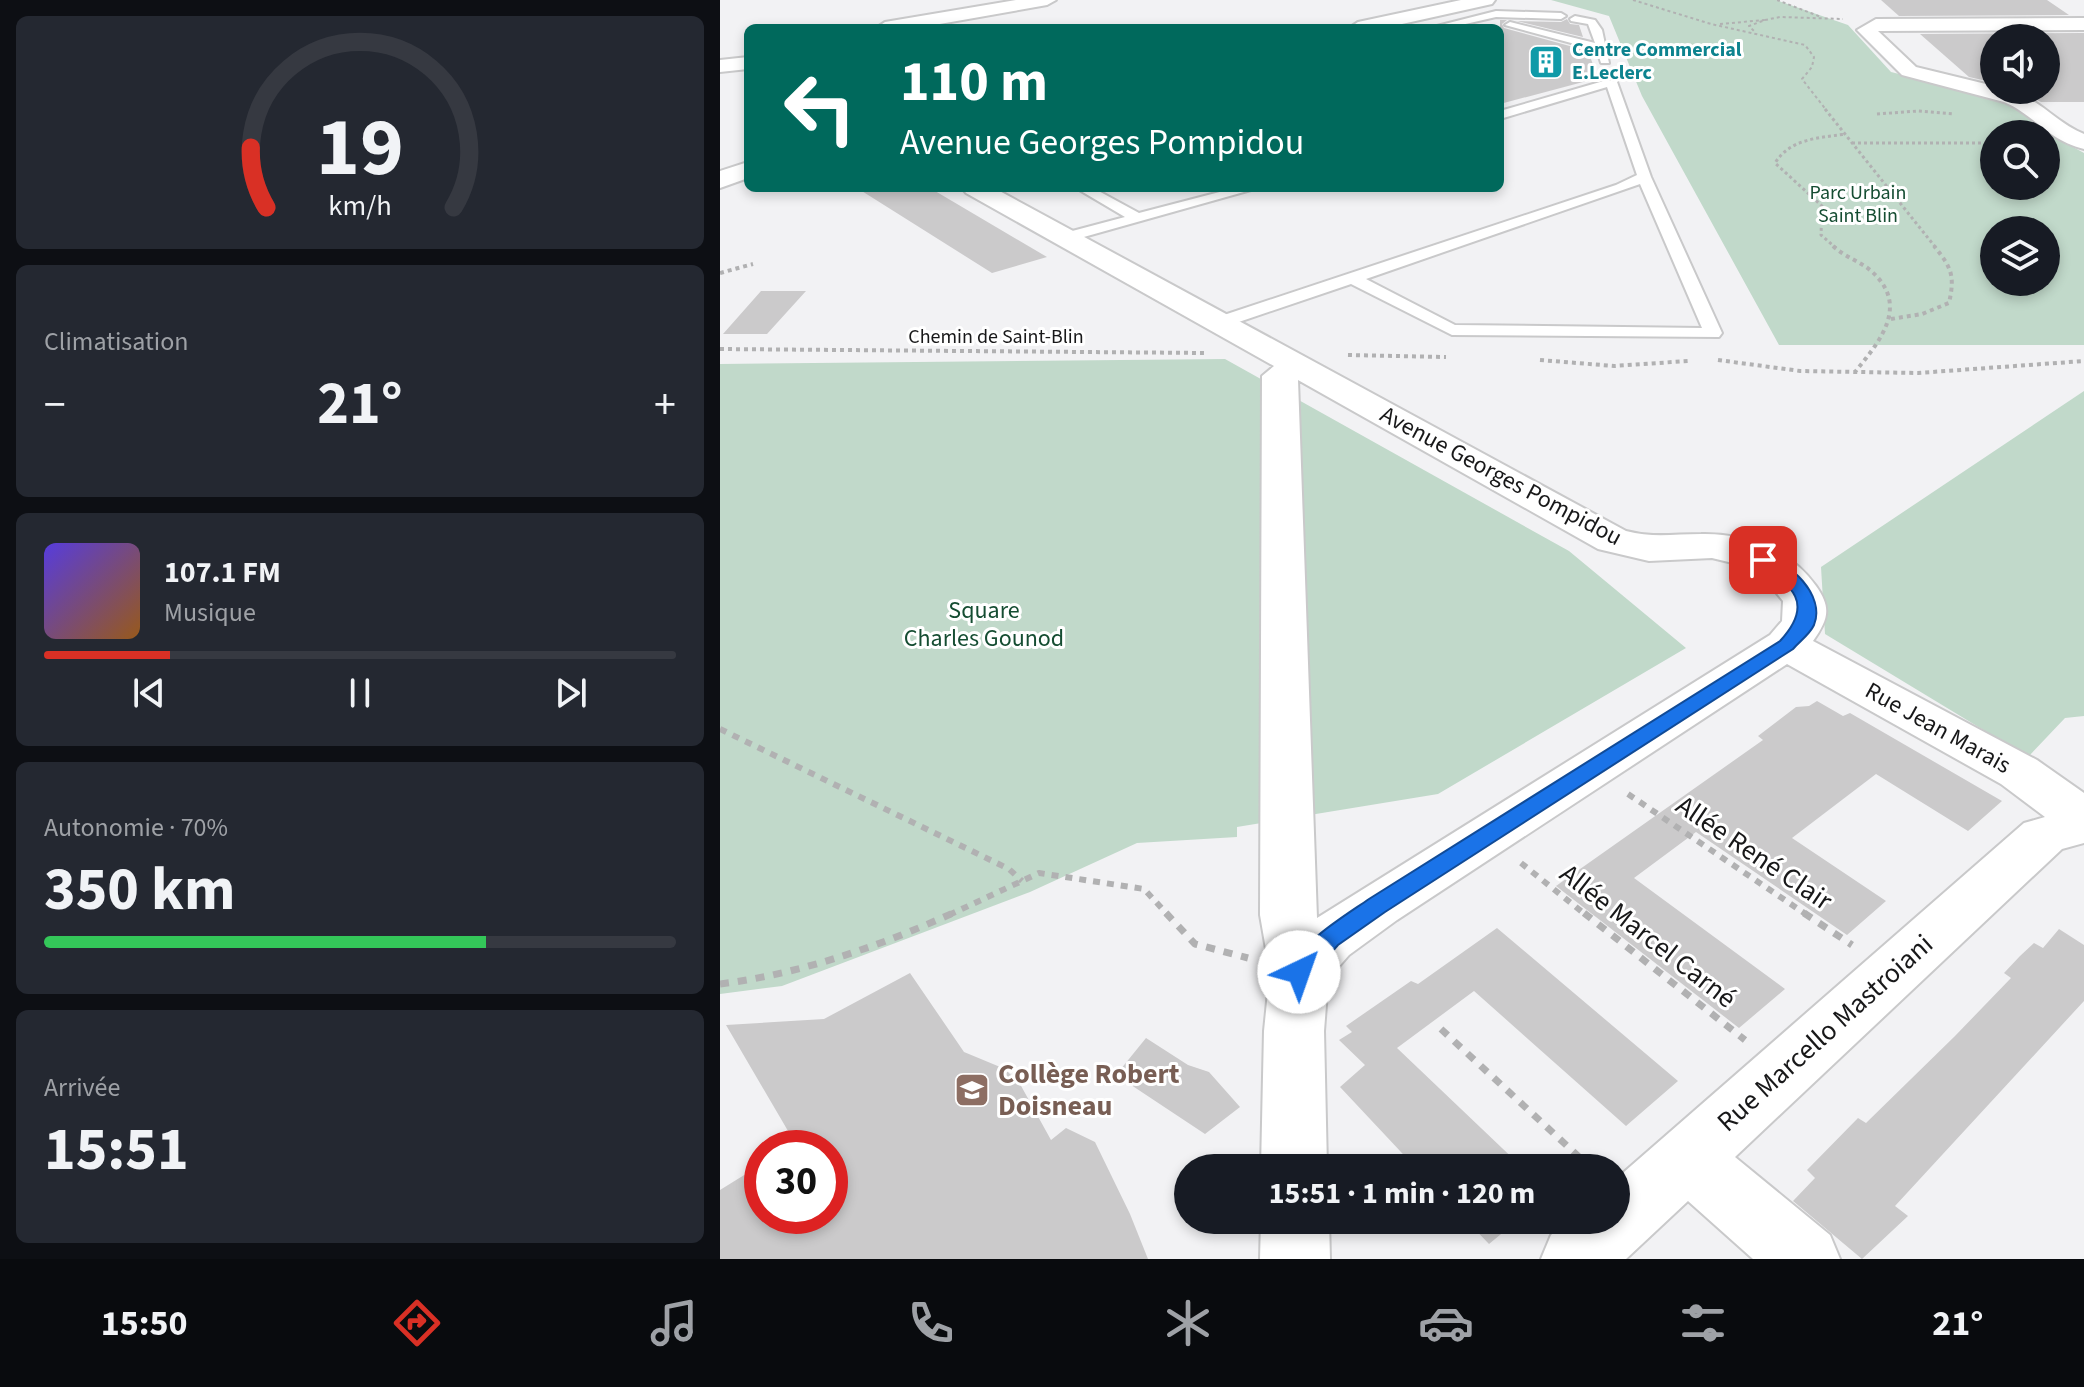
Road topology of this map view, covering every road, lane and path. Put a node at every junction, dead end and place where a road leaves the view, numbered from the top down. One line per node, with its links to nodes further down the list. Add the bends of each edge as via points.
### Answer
1 (1047, 0): 8 (street)
2 (1633, 0): 11 (path)
3 (1777, 0): 6 (path)
4 (1483, 9): 5 (lane); 9 (street); 10 (lane); 14 (lane)
5 (1561, 16)
6 (1826, 18)
7 (1575, 19): 14 (lane, via 1591,22)
8 (936, 24)
9 (1384, 24)
10 (1444, 24)
11 (1711, 24): 13 (path); 13 (path, via 1765,20 1749,26)
12 (2084, 24): 24 (street, via 1876,25 1866,30 1909,71 2012,97 2058,131)
13 (1755, 33): 23 (path, via 1805,45 1814,57 1802,79)
14 (1602, 48): 19 (lane)
15 (720, 55): 16 (street)
16 (744, 58)
17 (744, 59): 18 (street)
18 (720, 66)
19 (1611, 82): 20 (lane); 28 (lane)
20 (1504, 114)
21 (1877, 114): 22 (path)
22 (1959, 114)
23 (1846, 134): 25 (path); 38 (path, via 1791,144 1775,163 1822,206 1821,235 1884,286)
24 (2084, 142)
25 (1852, 143): 26 (path); 38 (path, via 1946,261 1954,280 1949,303)
26 (1980, 143)
27 (744, 172): 29 (street)
28 (1644, 177): 37 (lane); 37 (lane, via 1713,333 1452,330)
29 (720, 180)
30 (982, 192): 34 (street, Avenue Georges Pompidou)
31 (1090, 192): 33 (lane)
32 (1236, 192): 33 (lane)
33 (1137, 218): 34 (lane)
34 (1066, 237): 39 (street, Avenue Georges Pompidou)
35 (753, 264): 36 (path)
36 (720, 273)
37 (1350, 277): 39 (lane)
38 (1891, 319): 47 (path)
39 (1218, 323): 44 (street, Avenue Georges Pompidou)
40 (720, 349): 44 (path, Chemin de Saint-Blin)
41 (1454, 357): 44 (path, Chemin de Saint-Blin)
42 (1537, 359): 43 (path, via 1630,369)
43 (1699, 359)
44 (1285, 360): 48 (street, Avenue Georges Pompidou, via 1612,540 1645,548 1730,548 1763,560 1791,577 1808,604 1805,625); 54 (street, via 1279,376 1288,915)
45 (1711, 360): 47 (path)
46 (2084, 361): 47 (path)
47 (1855, 373)
48 (1786, 645): 50 (street, Avenue Georges Pompidou); 51 (street, Rue Jean Marais, via 2019,772)
49 (720, 729): 53 (path, via 1009,869)
50 (1590, 769): 52 (street, Avenue Georges Pompidou); 55 (path, Allée René Clair)
51 (2084, 821): 55 (street, Rue Marcello Mastroiani, via 2043,836)
52 (1486, 836): 54 (street, Avenue Georges Pompidou, via 1329,939); 58 (path, Allée Marcel Carné)
53 (1022, 881): 54 (path, via 1039,873 1144,889 1195,944); 56 (path, via 924,926 826,961)
54 (1299, 972): 59 (street)
55 (1892, 972): 58 (street, Rue Marcello Mastroiani)
56 (720, 984)
57 (1441, 1029): 60 (path)
58 (1783, 1071): 61 (street, Rue Marcello Mastroiani)
59 (1294, 1154)
60 (1576, 1154)
61 (1687, 1158): 64 (street, Rue Marcello Mastroiani); 65 (street)
62 (1295, 1234): 63 (street)
63 (1295, 1259)
64 (1576, 1259)
65 (1805, 1259)

